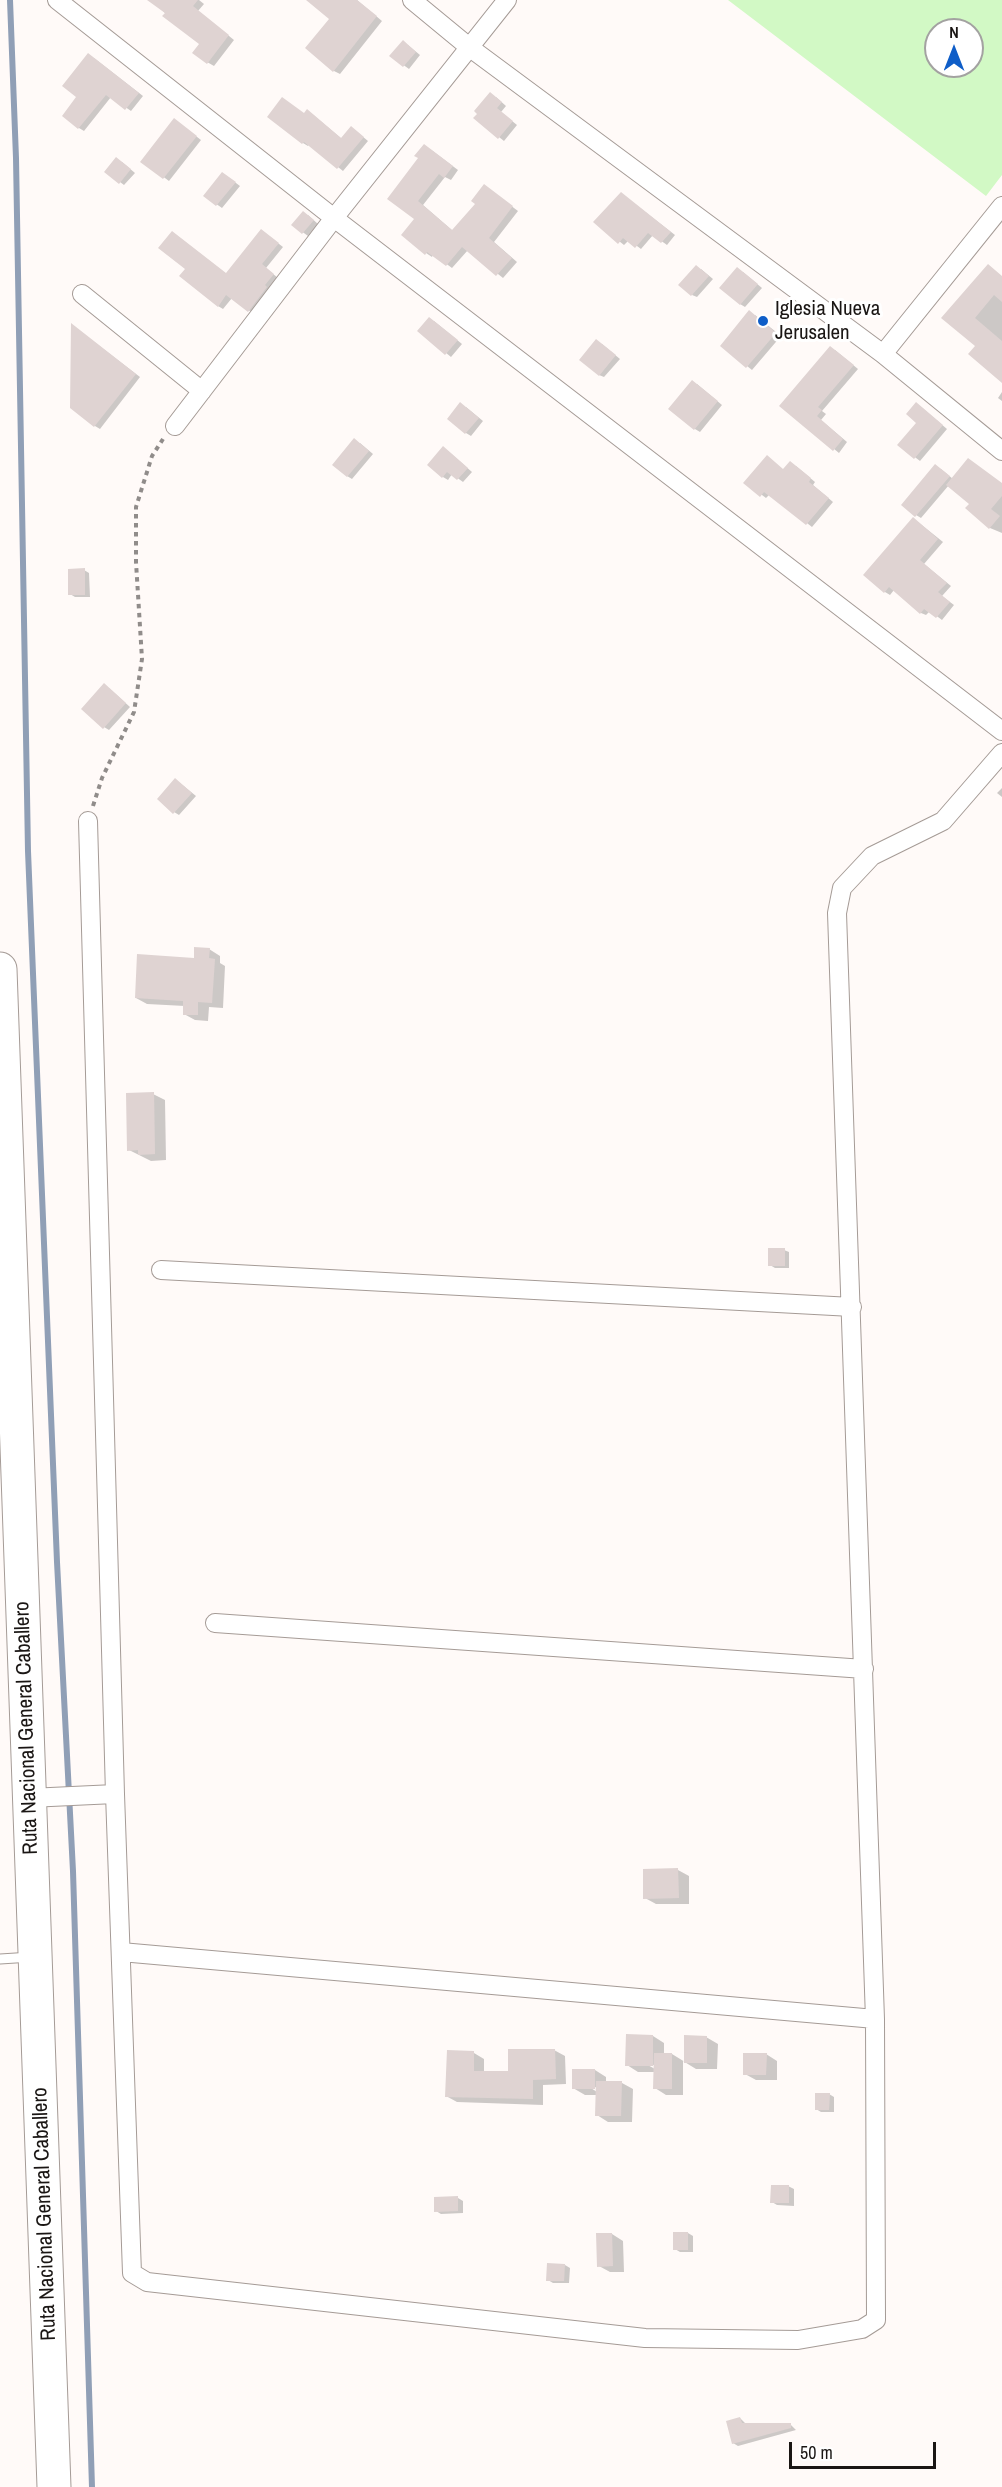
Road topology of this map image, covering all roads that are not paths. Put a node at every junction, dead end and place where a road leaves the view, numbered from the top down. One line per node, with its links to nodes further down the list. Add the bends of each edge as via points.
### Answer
1 (57, 0): 6 (street)
2 (412, 0): 4 (street)
3 (507, 0): 4 (street)
4 (469, 47): 6 (street); 8 (street)
5 (1002, 207): 8 (street)
6 (334, 218): 9 (street); 12 (street)
7 (82, 294): 9 (street)
8 (883, 354): 11 (street)
9 (202, 391): 10 (street)
10 (175, 426)
11 (1002, 451)
12 (1002, 731)
13 (1002, 753): 17 (street, via 943,821 872,856 843,888 837,913)
14 (88, 821): 21 (street)
15 (0, 969): 18 (highway, Ruta Nacional General Caballero)
16 (161, 1270): 17 (street)
17 (852, 1306): 20 (street)
18 (11, 1595): 22 (highway, Ruta Nacional General Caballero)
19 (215, 1623): 20 (street)
20 (864, 1669): 26 (street)
21 (115, 1794): 22 (street); 23 (street)
22 (43, 1797): 24 (highway, Ruta Nacional General Caballero)
23 (121, 1952): 26 (street); 26 (street, via 132,2273 147,2282 645,2338 798,2340 862,2329 876,2320)
24 (36, 1957): 25 (lane); 27 (highway, Ruta Nacional General Caballero)
25 (0, 1959)
26 (876, 2019)
27 (54, 2487)

